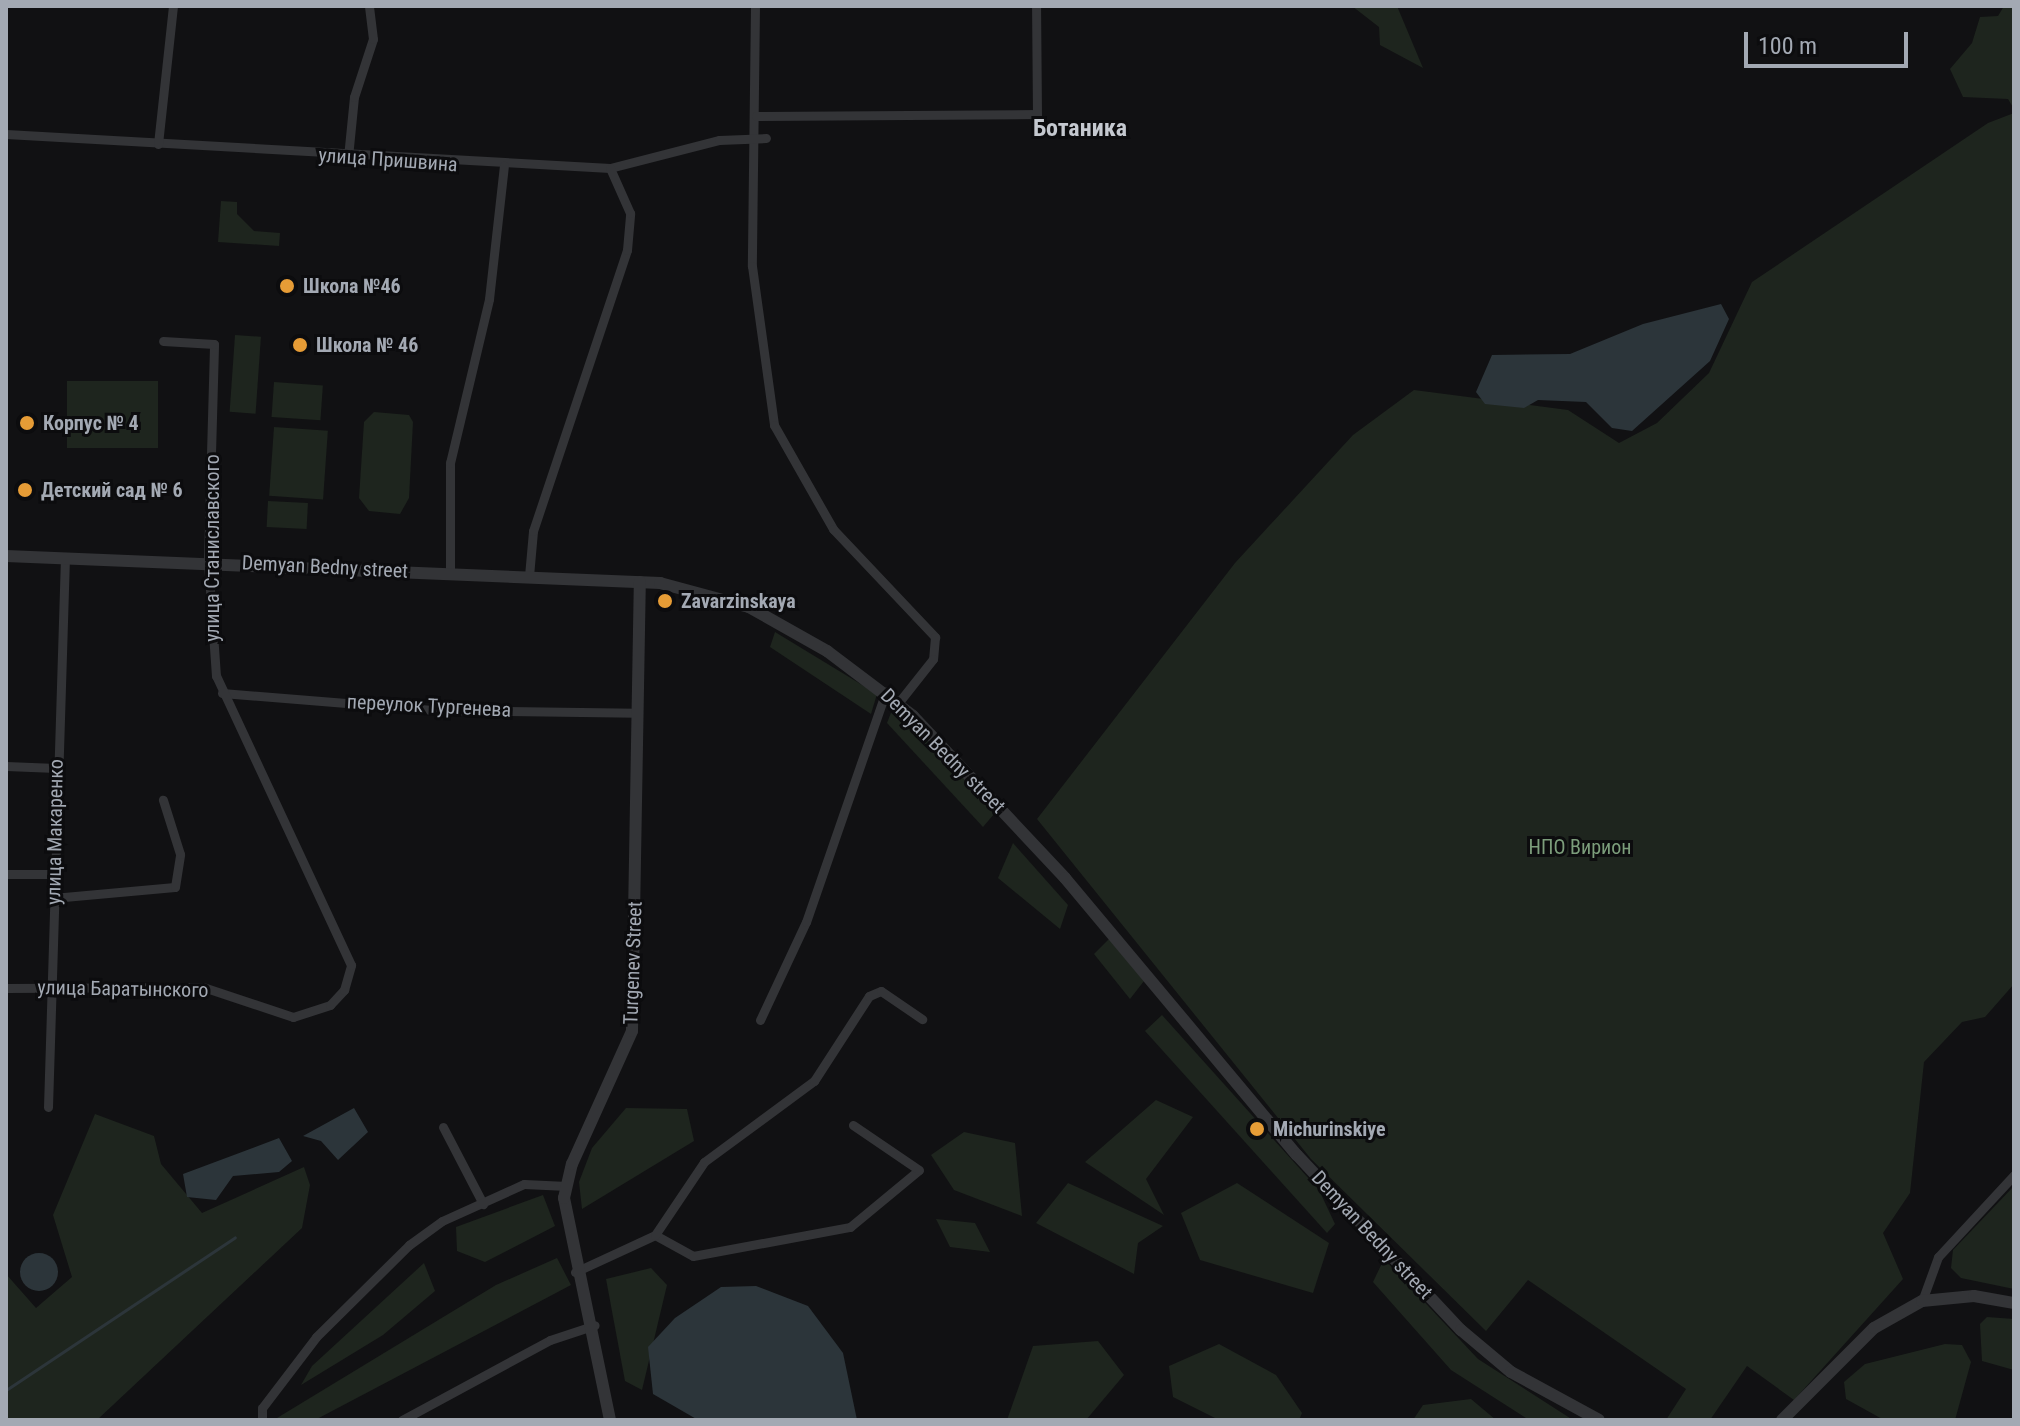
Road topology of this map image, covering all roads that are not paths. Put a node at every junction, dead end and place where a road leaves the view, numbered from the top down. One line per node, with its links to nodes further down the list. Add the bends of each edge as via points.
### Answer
1 (173, 6): 8 (street)
2 (369, 6): 9 (street, via 373,39 354,97)
3 (755, 6): 5 (street)
4 (1036, 6): 5 (street, via 1037,114)
5 (756, 116): 7 (street)
6 (6, 134): 8 (street, улица Пришвина)
7 (761, 138): 11 (street, улица Пришвина, via 719,140); 21 (street, via 752,266 774,425 833,529 935,637 933,659)
8 (158, 144): 9 (street, улица Пришвина)
9 (348, 157): 10 (street, улица Пришвина)
10 (504, 166): 11 (street, улица Пришвина); 16 (street, via 489,299 450,463)
11 (610, 168): 17 (street, via 630,213 627,250 533,531)
12 (163, 341): 15 (street, улица Станиславского, via 214,344)
13 (6, 556): 14 (street, Demyan Bedny street)
14 (65, 557): 15 (street, Demyan Bedny street); 24 (street, улица Макаренко)
15 (208, 561): 16 (street, Demyan Bedny street); 20 (street, улица Станиславского, via 210,641)
16 (450, 574): 17 (street, Demyan Bedny street)
17 (529, 576): 18 (street, Demyan Bedny street)
18 (640, 582): 19 (street, Demyan Bedny street, via 705,590 749,607); 22 (street, Turgenev Street)
19 (886, 691): 21 (street, Demyan Bedny street); 33 (street, via 806,922)
20 (222, 693): 22 (street, переулок Тургенева, via 432,710); 29 (street, улица Станиславского)
21 (899, 702): 48 (street, Demyan Bedny street, via 1020,828 1297,1155 1461,1330 1511,1372)
22 (636, 713): 38 (street, Turgenev Street, via 632,1031)
23 (6, 766): 24 (street)
24 (56, 768): 27 (street, улица Макаренко)
25 (163, 800): 28 (street, via 180,854 175,887)
26 (6, 874): 27 (street)
27 (52, 874): 28 (street, улица Макаренко)
28 (53, 898): 30 (street, улица Макаренко)
29 (351, 965): 30 (street, улица Баратынского, via 344,990 330,1005 293,1017 203,987)
30 (52, 987): 31 (street, улица Баратынского); 34 (street, улица Макаренко)
31 (6, 988)
32 (922, 1019): 40 (street, via 881,991 869,996 814,1081 704,1162)
33 (760, 1020)
34 (48, 1107)
35 (853, 1125): 40 (street, via 919,1170 850,1227 693,1256)
36 (443, 1127): 39 (street)
37 (2014, 1175): 42 (street, via 1938,1257)
38 (567, 1186): 39 (street, via 524,1184); 41 (street, Turgenev Street)
39 (483, 1204): 45 (street, via 409,1245 316,1337 262,1408)
40 (655, 1235): 41 (street)
41 (575, 1272): 44 (street, Turgenev Street)
42 (1922, 1301): 43 (street, via 1974,1296); 49 (street, via 1874,1328)
43 (2014, 1303)
44 (595, 1325): 46 (street, via 550,1340); 47 (street, Turgenev Street)
45 (262, 1420)
46 (402, 1420)
47 (610, 1420)
48 (1599, 1420)
49 (1782, 1420)

